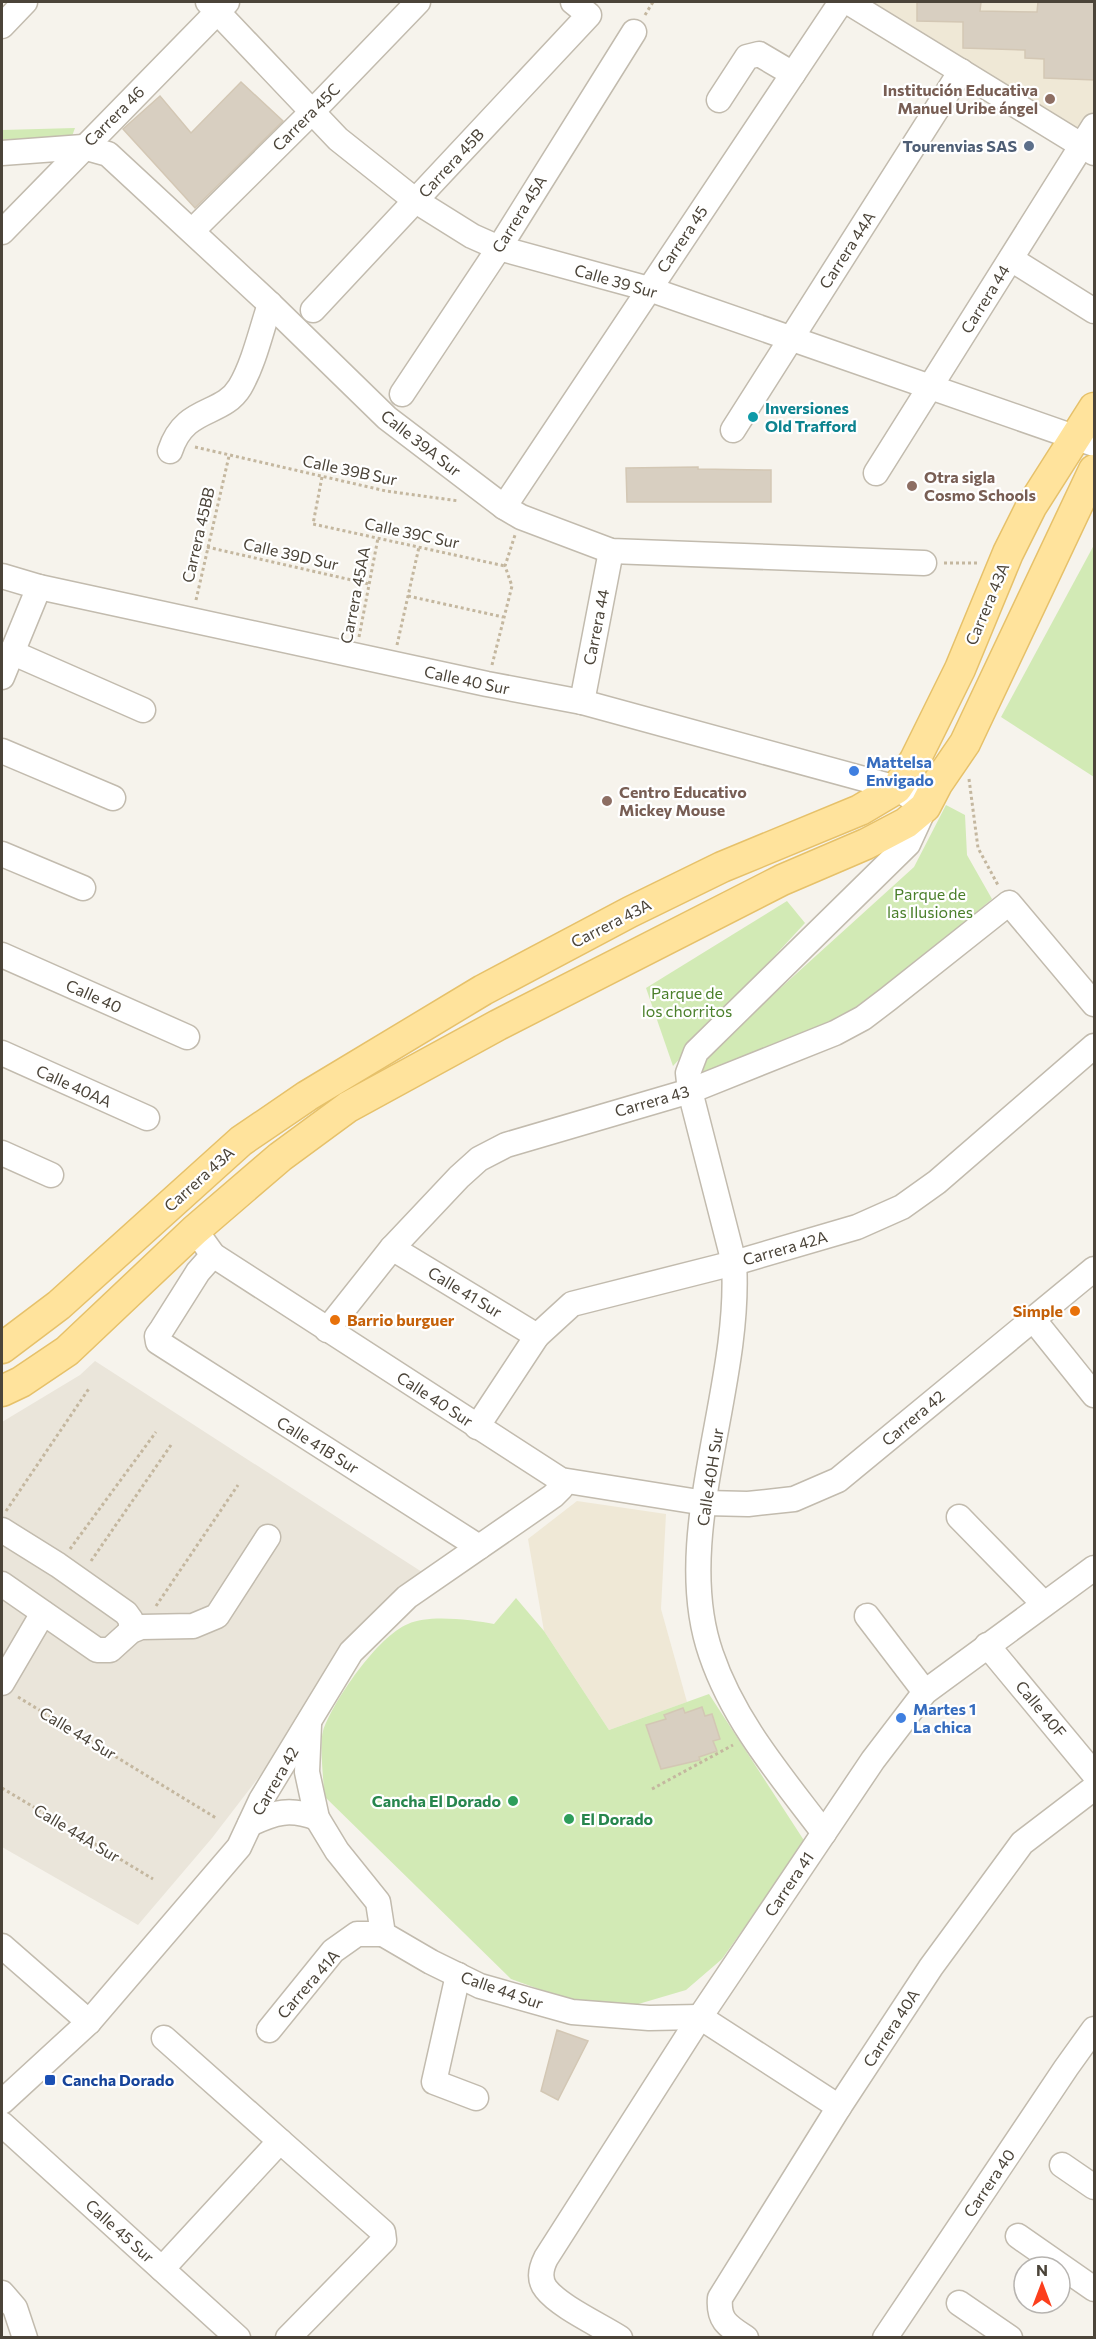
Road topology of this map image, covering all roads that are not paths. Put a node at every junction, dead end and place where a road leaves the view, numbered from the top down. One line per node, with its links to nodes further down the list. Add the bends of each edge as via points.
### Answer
1 (25, 2): 7 (street)
2 (418, 2): 12 (street, Carrera 45C)
3 (841, 2): 10 (street, Carrera 45)
4 (848, 2): 9 (street)
5 (218, 5): 12 (street, Calle 39 Sur); 14 (street, Carrera 46)
6 (581, 8): 16 (street, Carrera 45B)
7 (2, 26)
8 (634, 32): 19 (street, Carrera 45A)
9 (961, 71): 13 (street); 25 (street, Carrera 44A)
10 (793, 74): 11 (street, via 759,54 752,54); 21 (street, Carrera 45)
11 (718, 100)
12 (312, 112): 16 (street, Calle 39 Sur, via 338,139); 17 (street, Carrera 45C)
13 (1091, 141): 20 (street, Carrera 44)
14 (83, 147): 15 (street, Calle 39A Sur); 17 (street, Calle 39A Sur, via 108,154); 18 (street, Carrera 46)
15 (2, 153)
16 (416, 201): 19 (street, Calle 39 Sur); 23 (street, Carrera 45B)
17 (192, 231): 22 (street, Calle 39A Sur)
18 (2, 232)
19 (499, 248): 21 (street, Calle 39 Sur); 27 (street, Carrera 45A)
20 (1011, 259): 24 (street); 26 (street, Carrera 44)
21 (649, 289): 25 (street, Calle 39 Sur); 34 (street, Carrera 45)
22 (270, 304): 31 (street, via 239,389 183,426 174,439); 34 (street, Calle 39A Sur, via 387,418)
23 (313, 310)
24 (1095, 311)
25 (789, 339): 26 (street, Calle 39 Sur); 29 (street, Carrera 44A)
26 (931, 386): 30 (street, Calle 39 Sur); 33 (street, Carrera 44)
27 (402, 394)
28 (1095, 408): 30 (main road, Carrera 43A)
29 (733, 430)
30 (1084, 441): 44 (main road, Carrera 43A, via 1031,507 960,669)
31 (182, 449)
32 (1095, 470): 46 (main road, via 965,743)
33 (876, 473)
34 (512, 512): 35 (street, Calle 39A Sur)
35 (611, 551): 36 (street, Calle 39A Sur); 41 (street, Carrera 44)
36 (924, 563)
37 (2, 576): 38 (street, Calle 40 Sur)
38 (39, 586): 39 (street); 41 (street, Calle 40 Sur)
39 (11, 652): 40 (street); 42 (street)
40 (2, 677)
41 (582, 702): 44 (street, Calle 40 Sur)
42 (143, 710)
43 (2, 751): 45 (street)
44 (897, 788): 46 (street, Calle 40 Sur); 66 (main road, Carrera 43A, via 860,810 722,867 630,912 483,990 308,1096 242,1141 59,1305)
45 (113, 798)
46 (925, 807): 54 (street, via 908,844 696,1052 688,1072); 58 (main road, via 906,823 866,844 782,880 498,1025 348,1107 280,1157)
47 (2, 854): 48 (street)
48 (82, 888)
49 (2, 955): 51 (street, Calle 40)
50 (1095, 1004): 54 (street, Carrera 43, via 1009,903 863,1018)
51 (187, 1037)
52 (1095, 1046): 61 (street, Carrera 42A, via 902,1208 857,1227)
53 (2, 1053): 55 (street, Calle 40AA)
54 (690, 1091): 59 (street, Carrera 43, via 506,1145 479,1159); 61 (street, Calle 40H Sur)
55 (147, 1118)
56 (2, 1154): 57 (street)
57 (51, 1175)
58 (195, 1230): 60 (street, Calle 40 Sur); 67 (main road, via 67,1351)
59 (392, 1248): 64 (street, Carrera 43); 65 (street, Calle 41 Sur)
60 (213, 1255): 64 (street, Calle 40 Sur); 75 (street, Calle 41B Sur, via 168,1319 158,1342)
61 (734, 1263): 65 (street, Carrera 42A, via 572,1304); 71 (street, Calle 40H Sur, via 734,1323)
62 (1095, 1269): 63 (street, Carrera 42)
63 (1033, 1319): 68 (street); 71 (street, Carrera 42, via 838,1480 794,1499)
64 (327, 1330): 69 (street, Calle 40 Sur)
65 (537, 1336): 69 (street, Carrera 42A)
66 (2, 1348)
67 (2, 1391)
68 (1095, 1395)
69 (477, 1427): 70 (street, Calle 40 Sur)
70 (561, 1480): 71 (street, Calle 40 Sur); 75 (street, Carrera 42, via 561,1488 553,1496)
71 (705, 1503): 90 (street, Calle 40H Sur, via 699,1554 700,1610 711,1654 751,1736)
72 (959, 1517): 78 (street)
73 (2, 1530): 81 (street, via 126,1613)
74 (268, 1537): 81 (street, via 217,1616 193,1626)
75 (479, 1547): 85 (street, Carrera 42, via 406,1597 351,1652)
76 (1095, 1568): 78 (street, Carrera 41)
77 (2, 1584): 79 (street)
78 (1044, 1604): 82 (street, Carrera 41)
79 (43, 1613): 81 (street, via 97,1650 110,1650); 83 (street)
80 (867, 1616): 84 (street)
81 (136, 1629)
82 (987, 1645): 84 (street, Carrera 41); 86 (street, Calle 40F)
83 (7, 1688)
84 (925, 1692): 90 (street, Carrera 41)
85 (309, 1721): 88 (street, via 307,1772); 89 (street, Carrera 42)
86 (1095, 1774)
87 (1095, 1788): 101 (street, Carrera 40A, via 1022,1843 931,1967)
88 (317, 1818): 89 (street, via 290,1810 274,1812); 91 (street, via 337,1851 378,1902)
89 (250, 1824): 95 (street, Carrera 42, via 239,1847 215,1877)
90 (824, 1833): 94 (street, Carrera 41)
91 (383, 1934): 93 (street, Calle 44 Sur); 97 (street, Carrera 41A, via 357,1934 333,1951)
92 (2, 1946): 95 (street)
93 (458, 1975): 94 (street, Calle 44 Sur, via 480,1986 572,2012); 99 (street, via 434,2082)
94 (700, 2017): 101 (street); 114 (street, Carrera 41, via 546,2258 541,2277 545,2288 555,2297)
95 (89, 2022): 100 (street, Carrera 42)
96 (1095, 2029): 116 (street, Carrera 40)
97 (269, 2030)
98 (164, 2038): 103 (street)
99 (476, 2098)
100 (2, 2102)
101 (839, 2107): 115 (street, Carrera 40A, via 720,2298 723,2323)
102 (2, 2124): 107 (street, Calle 45 Sur)
103 (280, 2141): 107 (street); 113 (street, via 383,2232 384,2240)
104 (1062, 2165): 105 (street)
105 (1095, 2187)
106 (1017, 2236): 108 (street)
107 (162, 2269): 112 (street, Calle 45 Sur)
108 (1095, 2289)
109 (959, 2303): 117 (street)
110 (6, 2308): 111 (street)
111 (25, 2337)
112 (238, 2337)
113 (288, 2337)
114 (620, 2337)
115 (746, 2337)
116 (885, 2337)
117 (1010, 2337)

